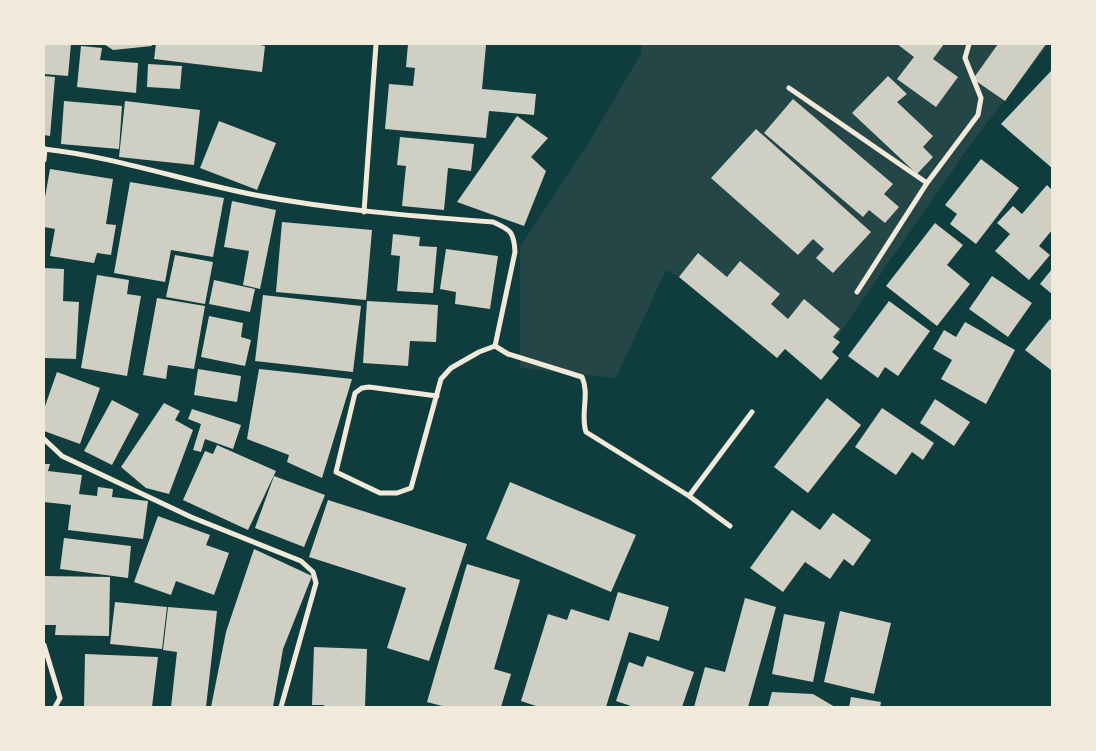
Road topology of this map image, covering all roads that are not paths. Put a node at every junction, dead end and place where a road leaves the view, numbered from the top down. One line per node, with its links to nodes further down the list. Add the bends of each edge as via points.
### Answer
1 (376, 44): 7 (street)
2 (969, 44): 6 (street, via 965,58 981,98 978,115)
3 (789, 88): 6 (street)
4 (45, 149): 5 (street); 7 (street, via 80,154 254,195)
5 (44, 160)
6 (926, 183): 8 (street)
7 (364, 212): 9 (street, via 493,222 508,229 514,238 515,252)
8 (858, 292)
9 (496, 346): 10 (street, via 479,352 445,373); 13 (street, via 508,354 582,377 586,390 586,432)
10 (437, 396): 10 (street, via 411,488 396,493 380,492 336,472 355,393 369,387)
11 (752, 412): 13 (street)
12 (44, 438): 17 (street, via 62,456 190,517 301,561 313,572 316,583)
13 (690, 496): 14 (street)
14 (730, 526)
15 (44, 645): 16 (street, via 60,698)
16 (55, 707)
17 (281, 707)

